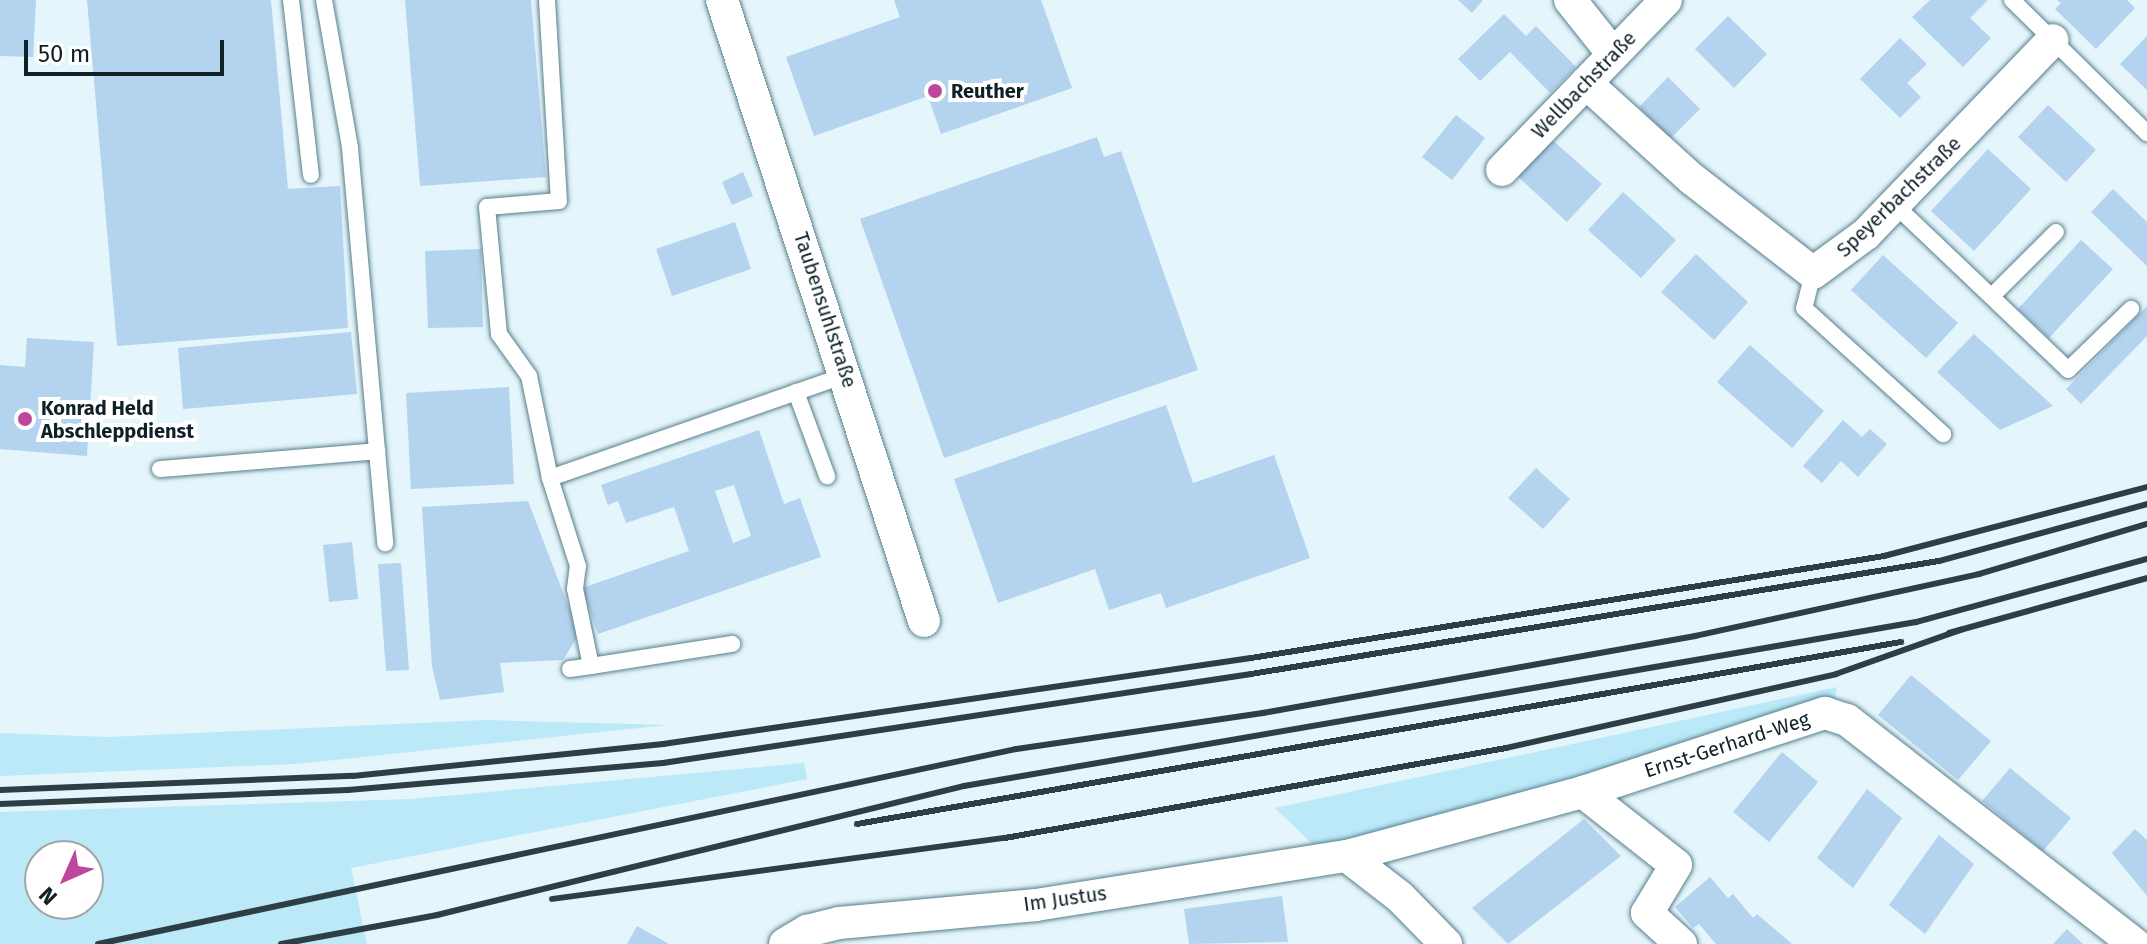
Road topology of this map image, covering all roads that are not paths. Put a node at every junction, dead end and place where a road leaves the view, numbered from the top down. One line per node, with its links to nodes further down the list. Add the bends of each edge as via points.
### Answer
1 (291, 0): 13 (lane)
2 (324, 0): 22 (lane, via 350,148)
3 (547, 0): 25 (lane, via 559,201 487,207 499,334 529,376)
4 (722, 0): 19 (street, Taubensuhlstraße)
5 (1570, 0): 9 (street)
6 (1666, 0): 9 (street, Wellbachstraße)
7 (2012, 0): 8 (lane)
8 (2053, 40): 11 (lane); 14 (street, Speyerbachstraße)
9 (1613, 54): 10 (street, Wellbachstraße)
10 (1586, 83): 12 (street, Wellbachstraße); 16 (street, via 1692,179)
11 (2147, 133)
12 (1502, 170)
13 (311, 175)
14 (1895, 205): 16 (street, Speyerbachstraße, via 1840,258); 17 (lane)
15 (2056, 232): 17 (lane)
16 (1813, 273): 21 (lane, via 1804,308)
17 (1993, 295): 18 (lane, via 2068,370)
18 (2131, 309)
19 (845, 375): 20 (lane); 27 (street, Taubensuhlstraße)
20 (796, 392): 24 (lane); 25 (lane)
21 (1943, 434)
22 (377, 451): 23 (lane); 26 (lane)
23 (160, 469)
24 (827, 476)
25 (550, 478): 29 (lane, via 578,566 575,589)
26 (385, 543)
27 (924, 621)
28 (732, 644): 29 (lane)
29 (591, 666): 30 (lane)
30 (570, 669)
31 (1583, 792): 32 (street, Ernst-Gerhard-Weg); 35 (street, via 1676,865 1647,913); 36 (street, Ernst-Gerhard-Weg, via 1825,713 1847,720)
32 (1347, 856): 33 (street, Im Justus, via 1036,905 839,923 807,931); 34 (street, via 1400,897)
33 (785, 944)
34 (1446, 944)
35 (1681, 944)
36 (2135, 944)

